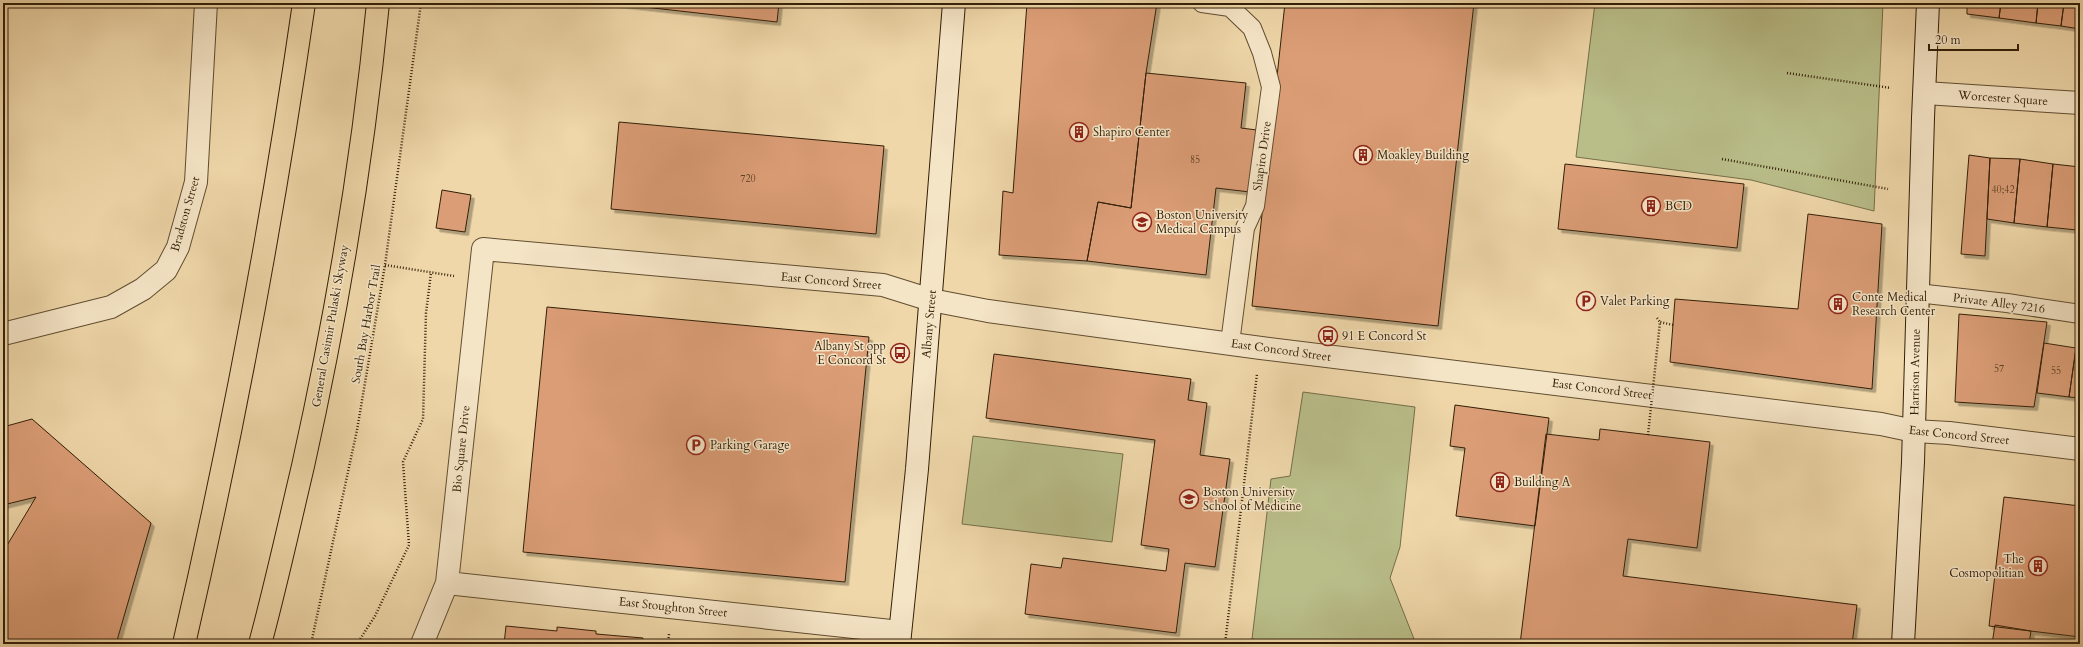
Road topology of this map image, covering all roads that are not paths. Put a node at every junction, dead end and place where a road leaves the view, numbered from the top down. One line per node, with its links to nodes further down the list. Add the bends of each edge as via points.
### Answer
1 (206, 3): 13 (street, Bradston Street, via 196,182 178,247 166,270 143,290 111,307)
2 (304, 3): 19 (main road, via 289,106 234,417)
3 (378, 3): 20 (main road, General Casimir Pulaski Skyway, via 368,93 335,310 296,498)
4 (954, 3): 11 (street, Albany Street)
5 (1202, 3): 14 (lane, Shapiro Drive, via 1230,7 1252,28 1271,87 1255,206 1245,228)
6 (1928, 3): 7 (street, Harrison Avenue)
7 (1925, 93): 8 (street, Worcester Square); 10 (street, Harrison Avenue)
8 (2080, 103)
9 (482, 249): 11 (street, East Concord Street, via 883,285); 17 (street, Bio Square Drive)
10 (1917, 293): 12 (lane, Private Alley 7216, via 2007,302); 15 (street, Harrison Avenue)
11 (931, 300): 14 (street, East Concord Street, via 976,309); 18 (street, Albany Street)
12 (2080, 314)
13 (3, 334)
14 (1230, 343): 15 (street, East Concord Street)
15 (1914, 430): 16 (street, East Concord Street); 22 (street, Harrison Avenue)
16 (2080, 449)
17 (447, 583): 18 (street, East Stoughton Street); 21 (street, Bio Square Drive)
18 (899, 638)
19 (184, 644)
20 (260, 644)
21 (422, 644)
22 (1903, 644)

